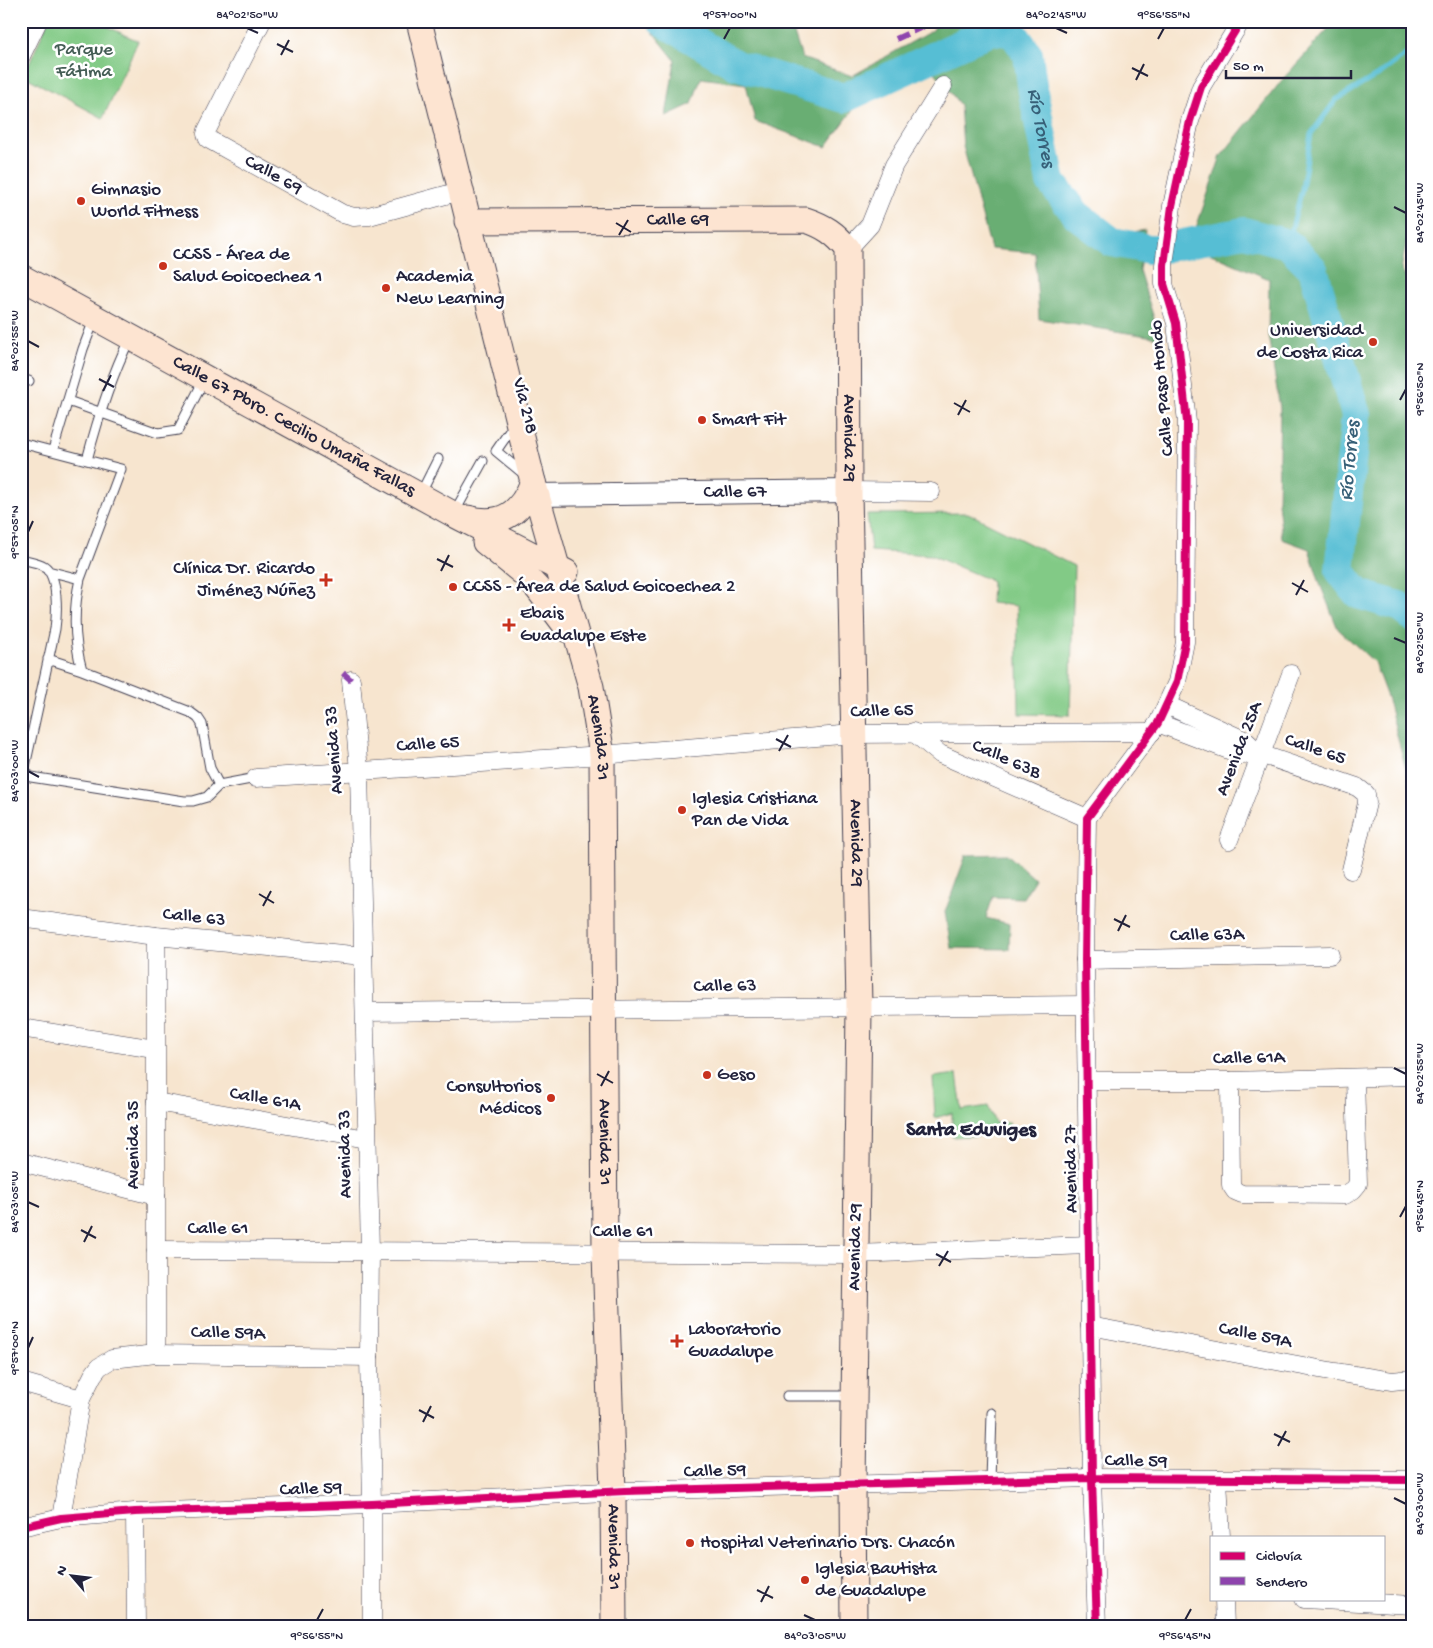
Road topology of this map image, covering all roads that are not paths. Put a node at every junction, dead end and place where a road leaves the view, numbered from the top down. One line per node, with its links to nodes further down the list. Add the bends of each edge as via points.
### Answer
1 (38, 21): 5 (street)
2 (262, 21): 7 (street, Calle 69, via 206,134 208,139 348,216 369,216)
3 (419, 21): 7 (main road, Vía 218)
4 (1241, 21): 35 (street, Calle Paso Hondo, via 1201,87 1190,121 1172,206 1164,264 1164,284 1176,323 1186,422 1185,642)
5 (21, 56)
6 (943, 86): 9 (street, via 894,165 870,225)
7 (460, 191): 8 (main road, Vía 218)
8 (471, 231): 9 (main road, Calle 69, via 806,220 824,226); 21 (main road, Vía 218); 21 (main road, Vía 218, via 494,281 523,402)
9 (848, 248): 22 (main road, Avenida 29)
10 (21, 276): 11 (main road, Calle 67 Pbro. Cecilio Umaña Fallas)
11 (95, 317): 12 (main road, Calle 67 Pbro. Cecilio Umaña Fallas); 14 (lane)
12 (130, 336): 13 (main road, Calle 67 Pbro. Cecilio Umaña Fallas); 15 (lane)
13 (206, 378): 15 (lane, via 178,430 158,433); 24 (main road, Calle 67 Pbro. Cecilio Umaña Fallas)
14 (68, 401): 15 (lane); 17 (lane)
15 (99, 413): 19 (lane)
16 (21, 443): 17 (lane)
17 (53, 450): 19 (lane)
18 (438, 459): 24 (lane)
19 (87, 460): 29 (lane, via 121,469)
20 (483, 461): 25 (lane)
21 (539, 491): 22 (street, Calle 67); 25 (main road, via 514,512 497,520 478,521); 28 (main road, Vía 218)
22 (849, 491): 23 (street, Calle 67); 38 (main road, Avenida 29)
23 (931, 492)
24 (420, 496): 25 (main road, Calle 67 Pbro. Cecilio Umaña Fallas)
25 (453, 514): 28 (main road, Calle 67 Pbro. Cecilio Umaña Fallas); 30 (main road, via 522,572)
26 (21, 559): 27 (lane, via 43,566)
27 (48, 571): 29 (lane); 31 (lane, via 58,611)
28 (561, 571): 30 (main road, Avenida 31); 40 (main road, Avenida 31, via 599,684)
29 (80, 579): 32 (lane, via 74,624)
30 (578, 644): 40 (main road, Avenida 31)
31 (48, 660): 32 (lane); 43 (lane, via 24,772 31,777 193,801 207,797)
32 (82, 670): 43 (lane, via 198,718 210,768)
33 (1291, 674): 39 (street, Avenida 25A)
34 (351, 680): 41 (street, Avenida 33)
35 (1167, 705): 36 (street, Calle Paso Hondo); 39 (street, Calle 65, via 1246,741)
36 (1155, 728): 37 (street, Calle 65); 39 (street, Calle 65, via 1242,755); 44 (street)
37 (913, 732): 38 (street, Calle 65); 44 (street, Calle 63B, via 940,754)
38 (853, 734): 40 (street, Calle 65); 53 (main road, Avenida 29)
39 (1260, 754): 45 (street, Avenida 25A); 46 (street, Calle 65, via 1357,787 1366,794 1368,803)
40 (608, 755): 41 (street, Calle 65); 54 (main road, Avenida 31)
41 (359, 771): 42 (street, Calle 65); 50 (street, Avenida 33)
42 (256, 778): 43 (lane)
43 (219, 785)
44 (1087, 818): 51 (street, Avenida 27)
45 (1229, 840)
46 (1351, 870)
47 (21, 918): 48 (street, Calle 63)
48 (156, 936): 50 (street, Calle 63); 57 (street, Avenida 35)
49 (1330, 955): 51 (street, Calle 63A)
50 (363, 956): 55 (street, Avenida 33)
51 (1085, 960): 52 (street, Avenida 27)
52 (1086, 1005): 53 (street, Calle 63); 60 (street, Avenida 27)
53 (859, 1007): 54 (street, Calle 63); 70 (main road, Avenida 29)
54 (612, 1009): 55 (street, Calle 63); 69 (main road, Avenida 31)
55 (365, 1012): 63 (street, Avenida 33)
56 (21, 1028): 57 (street)
57 (155, 1049): 62 (street, Avenida 35)
58 (1412, 1076): 59 (street, Calle 61A)
59 (1355, 1078): 61 (street, Calle 61A); 61 (street, via 1358,1184 1345,1195 1242,1194 1235,1191 1231,1185)
60 (1088, 1080): 61 (street, Calle 61A); 66 (street, Avenida 27)
61 (1230, 1081)
62 (156, 1102): 63 (street, Calle 61A); 65 (street, Avenida 35)
63 (366, 1139): 68 (street, Avenida 33)
64 (21, 1162): 65 (street)
65 (156, 1196): 67 (street, Avenida 35)
66 (1089, 1245): 70 (street, Calle 61); 71 (street, Avenida 27)
67 (156, 1250): 68 (street, Calle 61); 72 (street, Avenida 35)
68 (370, 1251): 69 (street, Calle 61); 73 (street, Avenida 33)
69 (614, 1254): 70 (street, Calle 61); 85 (main road, Avenida 31)
70 (856, 1254): 77 (main road, Avenida 29)
71 (1090, 1326): 74 (street, Calle 59A, via 1354,1375 1392,1381); 80 (street, Avenida 27)
72 (156, 1354): 73 (street, Calle 59A); 78 (street, Calle 59A, via 112,1360 99,1367)
73 (369, 1357): 86 (street, Avenida 33)
74 (1412, 1379)
75 (21, 1382): 78 (street)
76 (787, 1396): 77 (lane)
77 (854, 1396): 84 (main road, Avenida 29)
78 (82, 1399): 88 (street)
79 (992, 1413): 83 (lane)
80 (1092, 1478): 81 (street, Calle 59); 83 (street, Calle 59); 99 (street, Avenida 27)
81 (1218, 1479): 82 (street, Calle 59); 90 (street)
82 (1412, 1480)
83 (990, 1481): 84 (street, Calle 59)
84 (853, 1485): 85 (street, Calle 59); 98 (main road, Avenida 29)
85 (619, 1491): 86 (street, Calle 59); 96 (main road, Avenida 31); 97 (main road, Avenida 31)
86 (372, 1504): 87 (street, Calle 59); 95 (street, Avenida 33)
87 (135, 1512): 88 (street, Calle 59); 94 (street)
88 (61, 1518): 89 (street, Calle 59)
89 (21, 1527)
90 (1221, 1536)
91 (1224, 1600): 100 (street)
92 (1322, 1600): 93 (street)
93 (1412, 1605)
94 (136, 1627)
95 (372, 1627)
96 (614, 1627)
97 (626, 1627)
98 (854, 1627)
99 (1097, 1627)
100 (1225, 1627)

